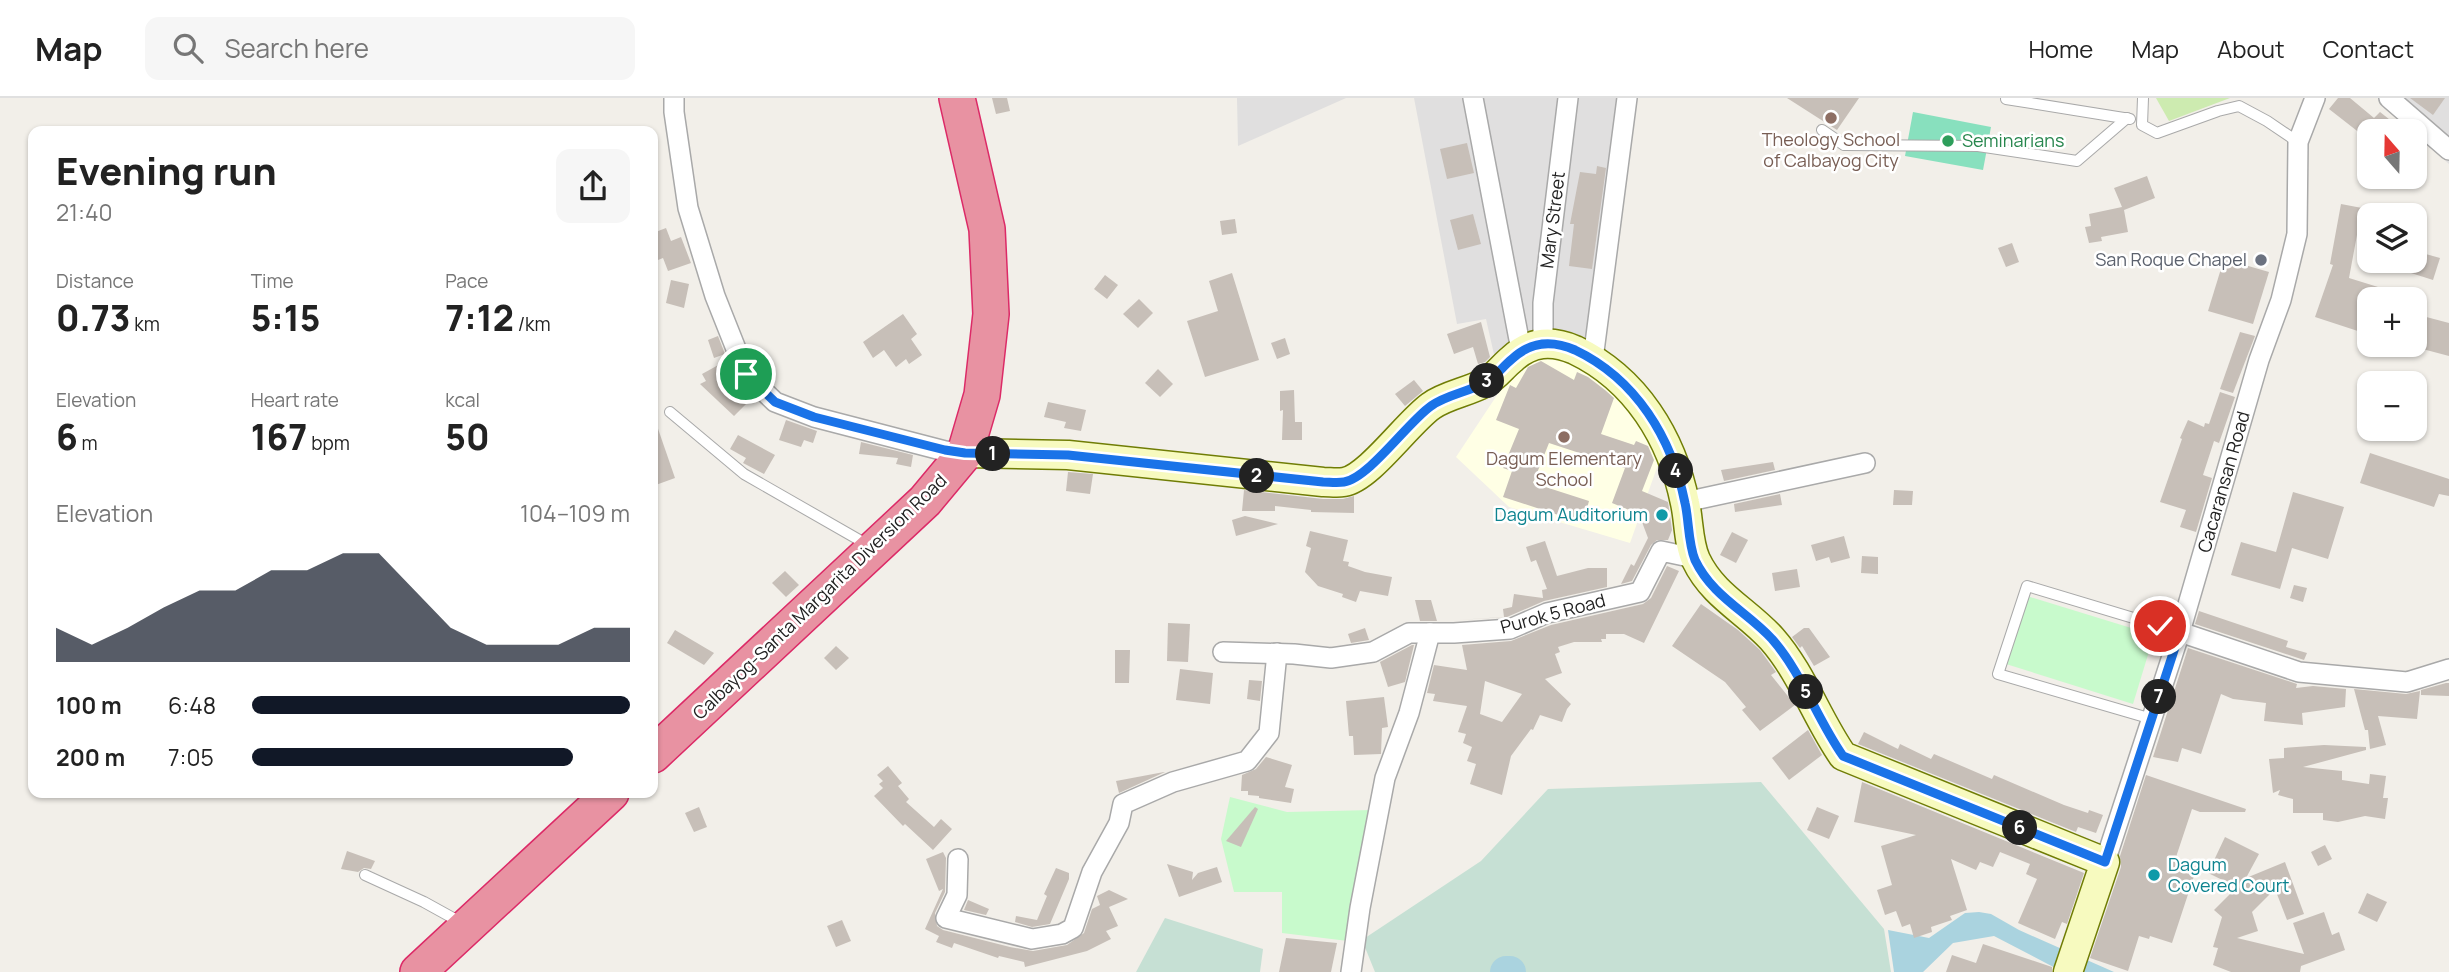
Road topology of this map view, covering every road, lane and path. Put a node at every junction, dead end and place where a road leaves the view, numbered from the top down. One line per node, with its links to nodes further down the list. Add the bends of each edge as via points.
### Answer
1 (674, 98): 18 (street, via 688,208 715,296 746,374 775,402 814,417)
2 (957, 98): 18 (highway, Calbayog-Santa Margarita Diversion Road, via 987,229 991,314 982,395)
3 (1474, 98): 15 (street)
4 (1568, 98): 15 (street, Mary Street, via 1543,303)
5 (1628, 98): 16 (street)
6 (2143, 98): 11 (lane)
7 (2315, 98): 14 (street, Cacaransan Road)
8 (2389, 98): 13 (street)
9 (2006, 99): 10 (lane)
10 (2127, 118): 11 (lane); 12 (lane, via 2077,161 1978,146 1844,145)
11 (2142, 125): 14 (lane, via 2157,132 2239,106)
12 (1822, 130)
13 (2445, 139)
14 (2298, 142): 23 (street, Cacaransan Road, via 2294,247)
15 (1532, 347): 16 (street, via 1562,345); 18 (street, via 1493,378 1432,405 1367,467 1344,482 1068,455)
16 (1593, 359): 20 (street, via 1629,388 1651,417 1672,454)
17 (670, 412): 21 (lane, via 744,474)
18 (965, 453): 21 (highway, Calbayog-Santa Margarita Diversion Road, via 925,501)
19 (1865, 463): 20 (street)
20 (1685, 502): 22 (street)
21 (874, 549): 29 (highway, Calbayog-Santa Margarita Diversion Road)
22 (1694, 558): 24 (street, Purok 5 Road, via 1661,551 1640,592 1548,613 1510,629); 32 (street, via 1713,588 1771,639 1797,674 1843,756)
23 (2180, 632): 27 (street, via 2299,673 2407,681); 28 (street, Cacaransan Road); 28 (lane, via 2027,586 1998,674)
24 (1430, 633): 26 (street, Purok 5 Road, via 1409,633 1373,652 1331,658); 36 (street, via 1409,713 1385,778)
25 (1223, 652): 26 (street, Purok 5 Road)
26 (1277, 653): 31 (street, via 1269,733 1247,761 1173,782 1123,804 1073,928 1031,939 946,918 957,895)
27 (2449, 669)
28 (2152, 719): 32 (street, Cacaransan Road)
29 (658, 750)
30 (606, 798): 34 (highway)
31 (958, 859)
32 (2105, 862): 37 (street)
33 (365, 875): 34 (lane)
34 (467, 926): 35 (highway)
35 (418, 972)
36 (1351, 972)
37 (2068, 972)

